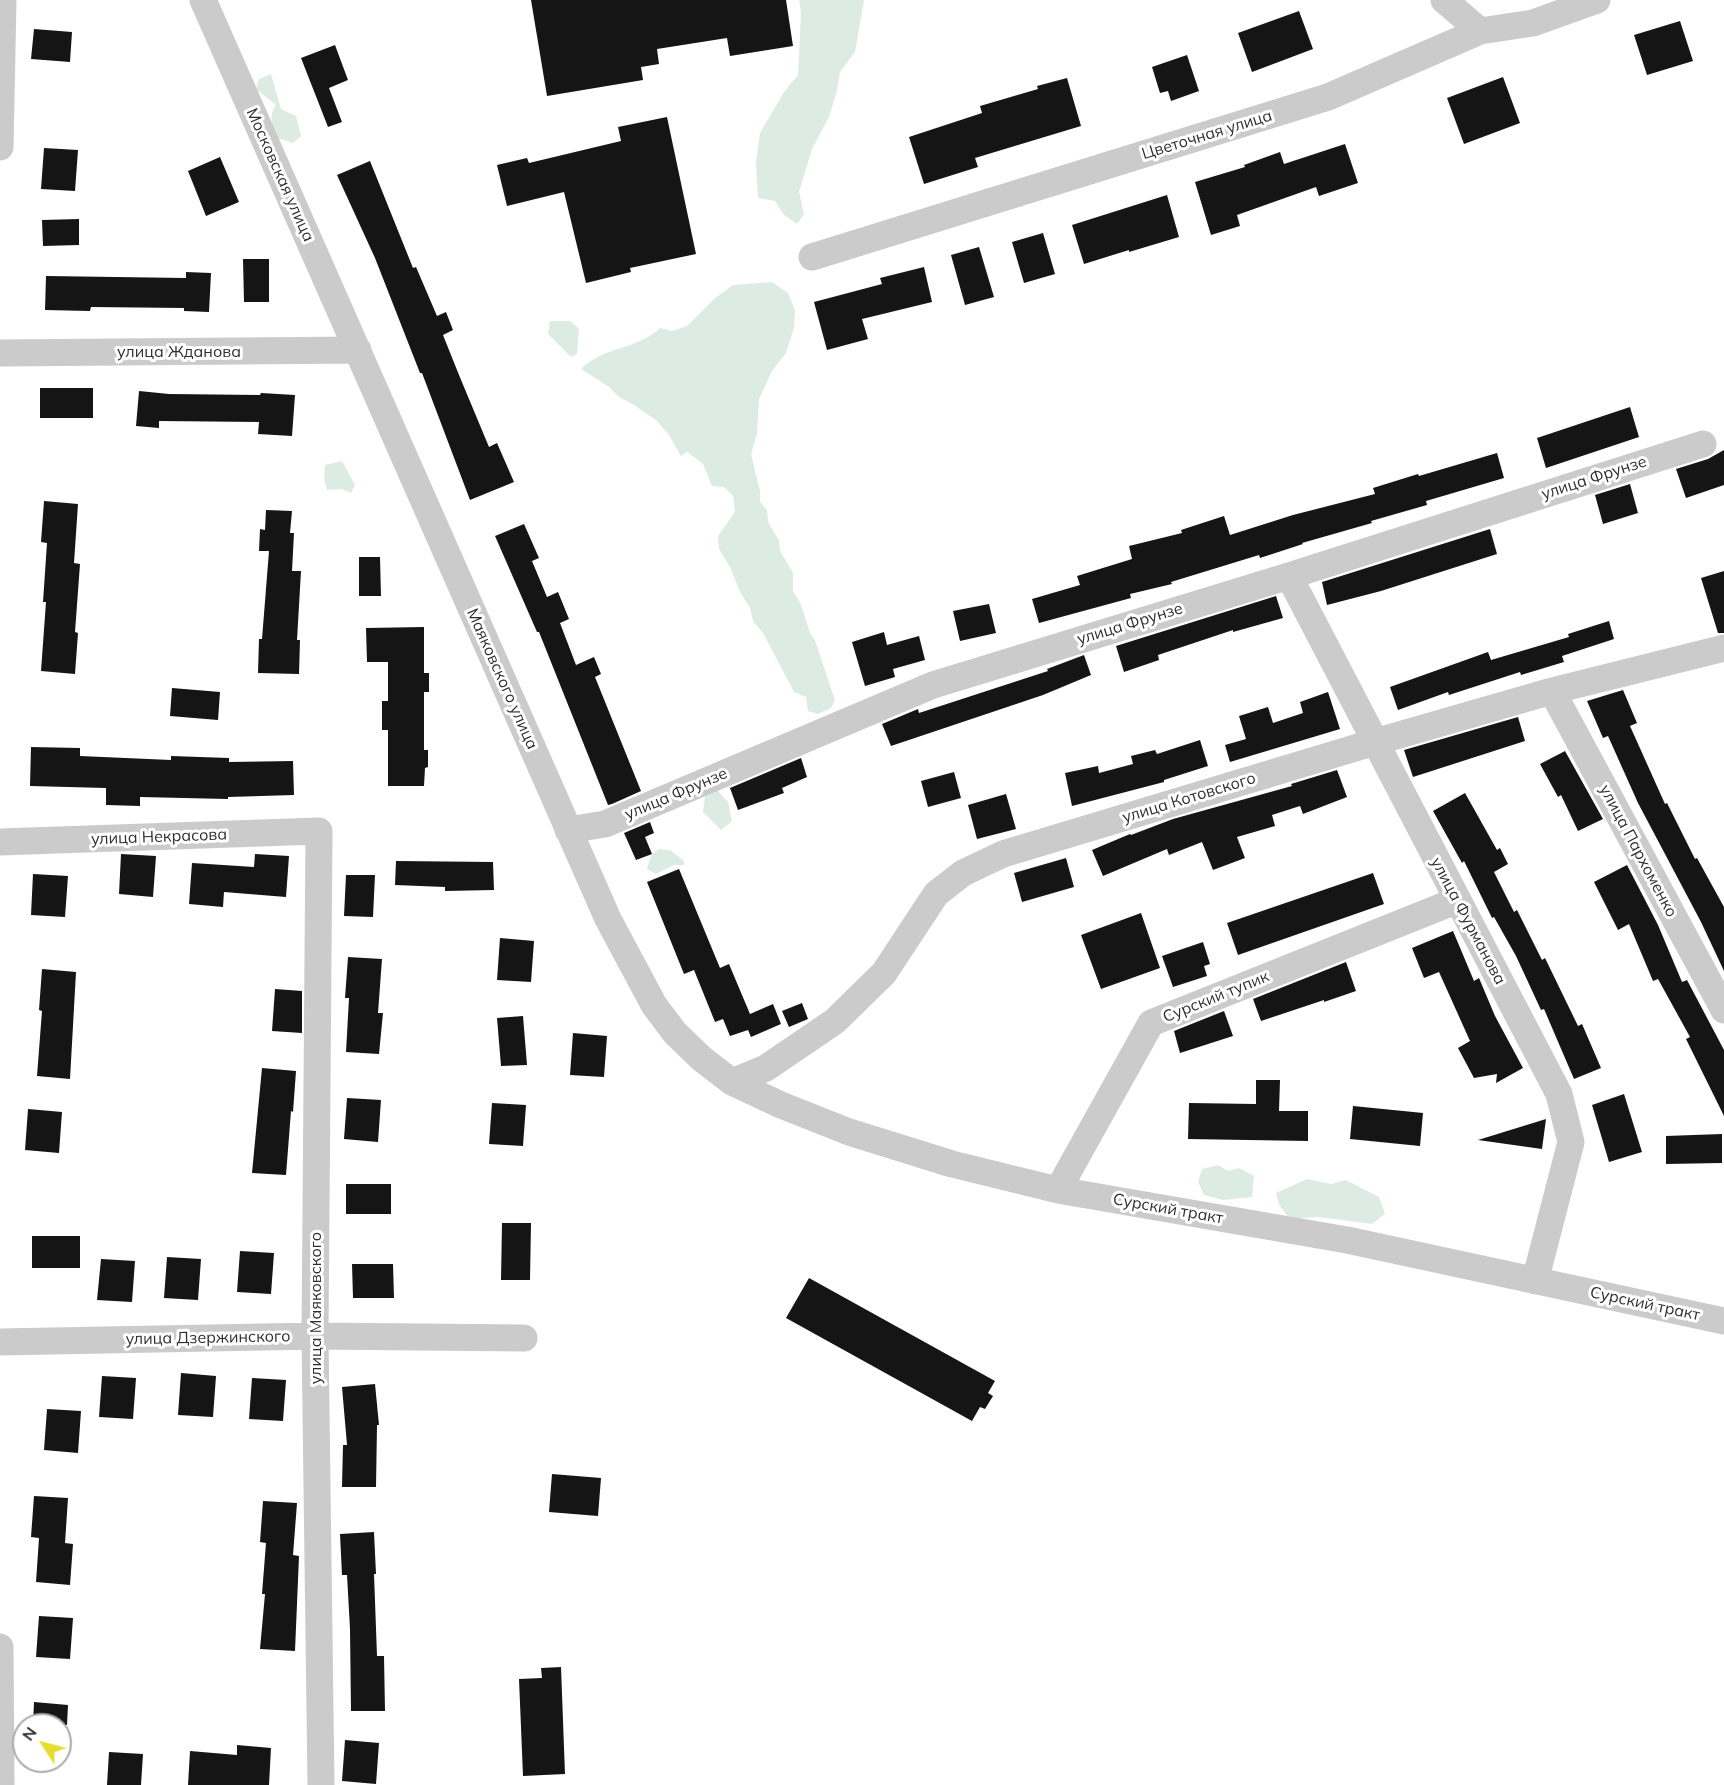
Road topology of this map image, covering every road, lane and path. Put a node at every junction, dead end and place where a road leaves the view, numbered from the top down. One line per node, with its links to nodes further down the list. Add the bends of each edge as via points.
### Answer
1 (3, 0): 6 (street)
2 (203, 0): 8 (street, Московская улица)
3 (1444, 0): 5 (street)
4 (1597, 0): 5 (street, Цветочная улица, via 1533,23)
5 (1480, 31): 7 (street, Цветочная улица, via 1328,97)
6 (0, 147)
7 (812, 257)
8 (358, 350): 9 (street, улица Жданова); 15 (street, Маяковского улица)
9 (0, 353)
10 (1703, 444): 11 (street, улица Фрунзе)
11 (1288, 576): 14 (street, улица Фурманова); 15 (street, улица Фрунзе, via 933,685 605,824)
12 (1724, 648): 13 (street, улица Котовского)
13 (1552, 692): 14 (street, улица Котовского); 20 (street, улица Пархоменко)
14 (1375, 742): 18 (street, улица Фурманова); 21 (street, улица Котовского, via 1003,854 963,873 936,894 884,973 835,1020 766,1068)
15 (568, 830): 19 (street, Маяковского улица, via 608,919)
16 (319, 831): 17 (street, улица Некрасова); 25 (street, улица Маяковского)
17 (0, 842)
18 (1458, 900): 22 (street, Сурский тупик, via 1151,1023); 23 (street, улица Фурманова, via 1559,1094 1571,1142)
19 (654, 1005): 21 (street, Сурский тракт, via 675,1033)
20 (1724, 1010)
21 (732, 1082): 22 (street, Сурский тракт, via 849,1132 952,1164)
22 (1058, 1190): 23 (street, Сурский тракт, via 1347,1240)
23 (1535, 1281): 24 (street, Сурский тракт)
24 (1724, 1321)
25 (315, 1336): 26 (street, улица Дзержинского); 27 (street, улица Дзержинского); 30 (street, улица Маяковского)
26 (524, 1338)
27 (0, 1341)
28 (0, 1647): 29 (street)
29 (1, 1785)
30 (321, 1785)

